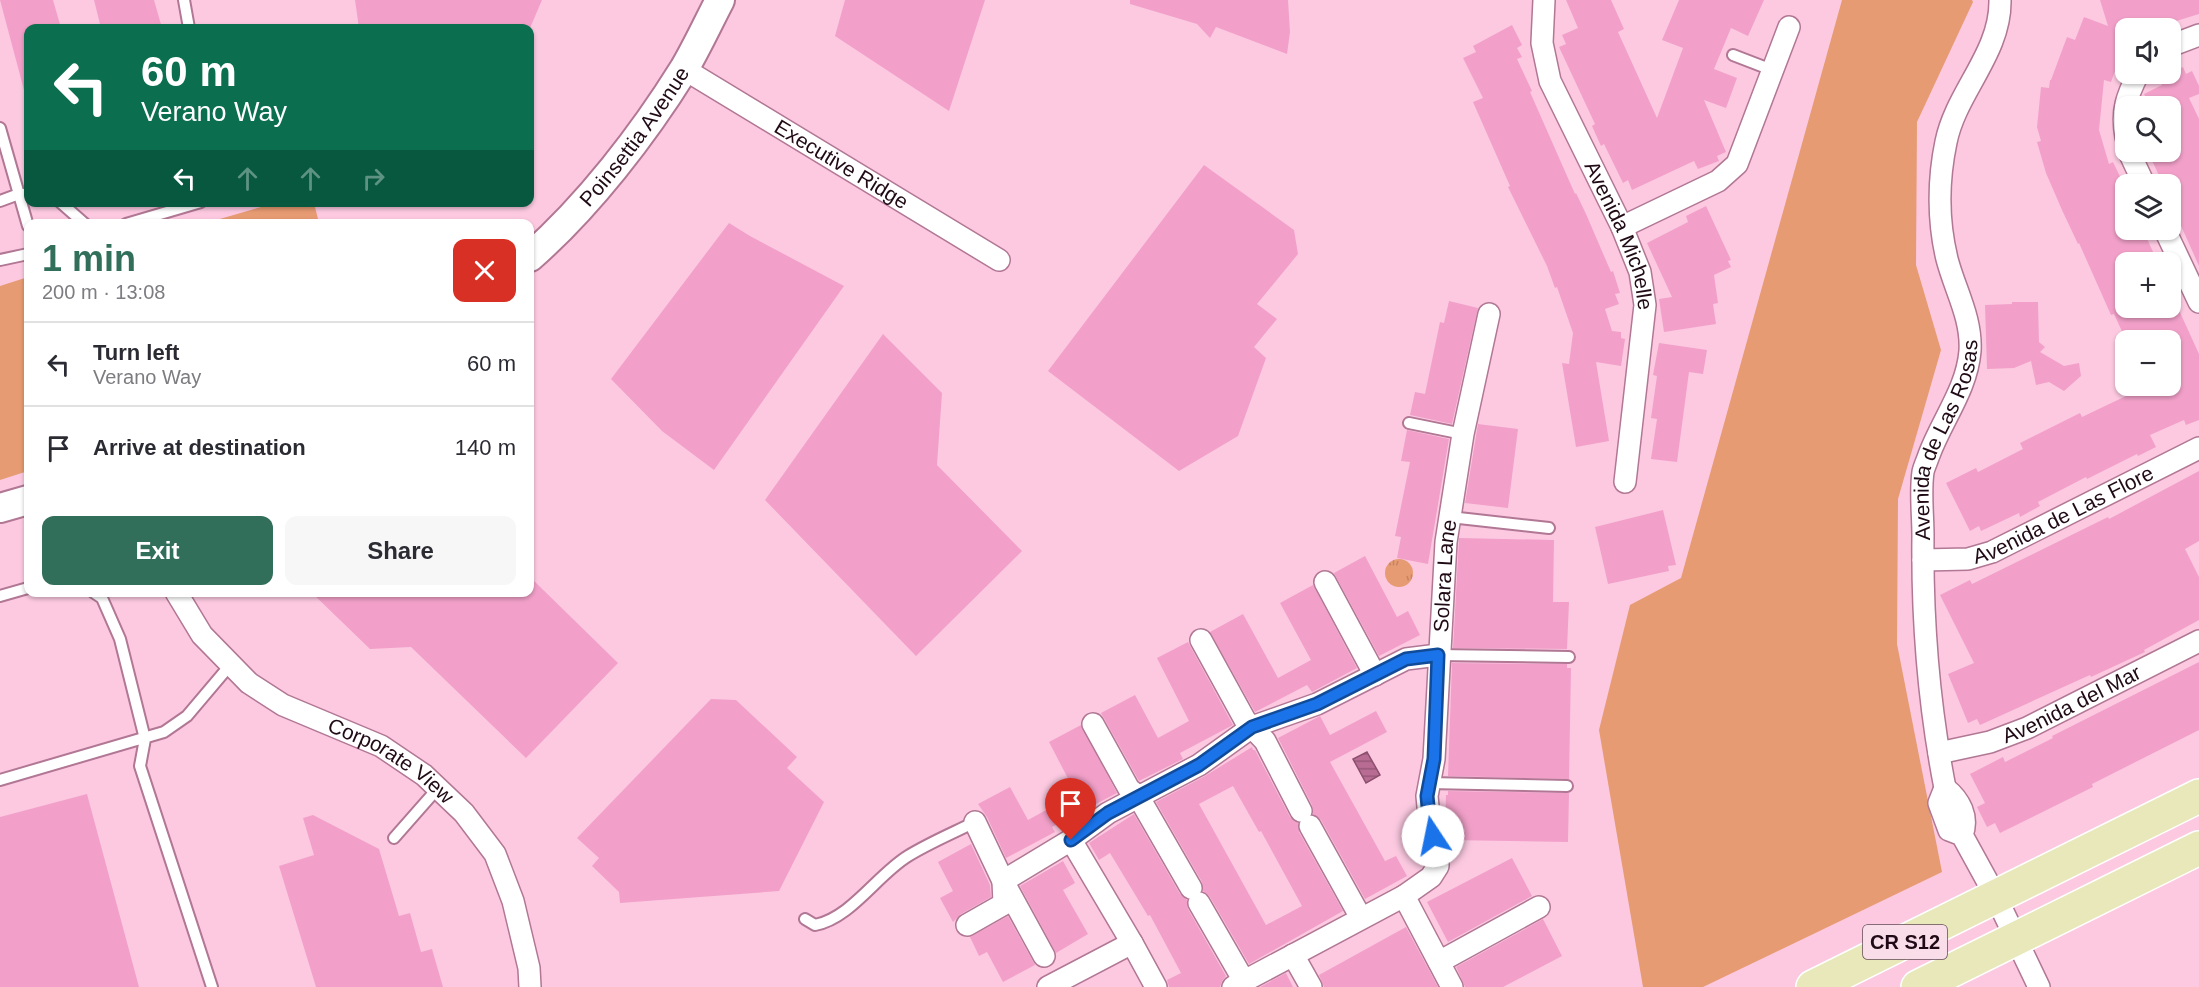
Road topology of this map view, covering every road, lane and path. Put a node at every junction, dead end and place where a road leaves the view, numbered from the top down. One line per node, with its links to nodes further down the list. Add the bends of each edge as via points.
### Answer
1 (184, 0): 5 (lane)
2 (720, 0): 10 (main road, Poinsettia Avenue)
3 (1544, 0): 19 (street, Avenida Michelle, via 1542,43 1550,81)
4 (2000, 0): 35 (street, Avenida de Las Rosas, via 2001,16 1990,46 1946,140 1941,182 1942,227 1947,260 1968,321 1970,351 1964,384 1923,472)
5 (188, 24)
6 (1789, 27): 11 (street)
7 (2199, 35): 8 (street)
8 (2181, 42)
9 (1733, 56): 11 (lane)
10 (684, 69): 21 (main road, Poinsettia Avenue, via 622,158); 24 (street, Executive Ridge)
11 (1772, 70): 19 (street, via 1737,164 1718,181)
12 (0, 128): 13 (lane)
13 (24, 194): 14 (lane)
14 (0, 201)
15 (66, 207): 17 (lane)
16 (184, 207): 18 (lane)
17 (79, 219)
18 (143, 219)
19 (1622, 227): 30 (street, Avenida Michelle, via 1640,272 1646,305)
20 (2170, 240): 25 (street)
21 (534, 253)
22 (24, 255): 23 (lane)
23 (0, 260)
24 (999, 260)
25 (2199, 302)
26 (1489, 314): 28 (street, Solara Lane)
27 (1409, 423): 28 (lane)
28 (1463, 434): 33 (street, Solara Lane)
29 (2199, 448): 35 (street, Avenida de Las Flore, via 1992,552 1968,559)
30 (1625, 482)
31 (24, 501): 32 (main road)
32 (0, 508)
33 (1450, 517): 34 (lane); 43 (street, Solara Lane)
34 (1549, 528)
35 (1923, 560): 50 (street, Avenida de Las Rosas, via 1926,640)
36 (1325, 582): 46 (street)
37 (24, 589): 38 (lane)
38 (0, 596)
39 (100, 597): 49 (lane, via 120,639)
40 (179, 597): 45 (street, Corporate View, via 202,635)
41 (1201, 639): 48 (street)
42 (2199, 641): 50 (street, Avenida del Mar, via 2027,728 1990,742)
43 (1438, 655): 44 (lane); 46 (street, via 1406,659); 52 (street, Solara Lane, via 1434,759)
44 (1569, 657)
45 (231, 664): 49 (lane, via 187,716); 54 (street, Corporate View, via 249,683 283,705 381,746)
46 (1375, 675): 48 (street, via 1317,704)
47 (1092, 724): 55 (street, Solara Lane)
48 (1252, 727): 55 (street, via 1199,765); 65 (street, via 1265,741)
49 (145, 739): 51 (lane); 74 (lane, via 140,766)
50 (1938, 753): 63 (street, Avenida de Las Rosas, via 1945,788 1956,797 1966,824 1962,835)
51 (0, 780)
52 (1429, 783): 53 (lane); 62 (street, Solara Lane, via 1429,817 1438,866 1431,877)
53 (1568, 786)
54 (438, 788): 58 (lane); 75 (street, Corporate View, via 464,813 495,854 513,901)
55 (1138, 796): 59 (street); 73 (street, Solara Lane, via 1195,896)
56 (2199, 796): 63 (main road, CR S12)
57 (975, 822): 61 (street); 66 (lane, via 908,856 834,919 815,926)
58 (394, 838)
59 (1071, 840): 61 (street); 69 (street)
60 (2199, 848): 68 (main road, CR S12)
61 (1003, 881): 67 (street, via 1004,904); 71 (street)
62 (1404, 896): 65 (street, Solara Lane); 72 (street)
63 (1996, 897): 68 (street, Avenida de Las Rosas); 80 (main road, CR S12)
64 (1539, 907): 72 (street)
65 (1361, 918): 70 (street, Solara Lane)
66 (805, 919)
67 (967, 925)
68 (2017, 938): 81 (main road, CR S12); 82 (street, Avenida de Las Rosas)
69 (1132, 943): 76 (street); 77 (street)
70 (1293, 955): 73 (street, Solara Lane); 78 (street)
71 (1044, 956)
72 (1438, 962): 79 (street)
73 (1238, 984)
74 (212, 987)
75 (530, 987)
76 (1048, 987)
77 (1156, 987)
78 (1311, 987)
79 (1452, 987)
80 (1813, 987)
81 (1918, 987)
82 (2039, 987)

